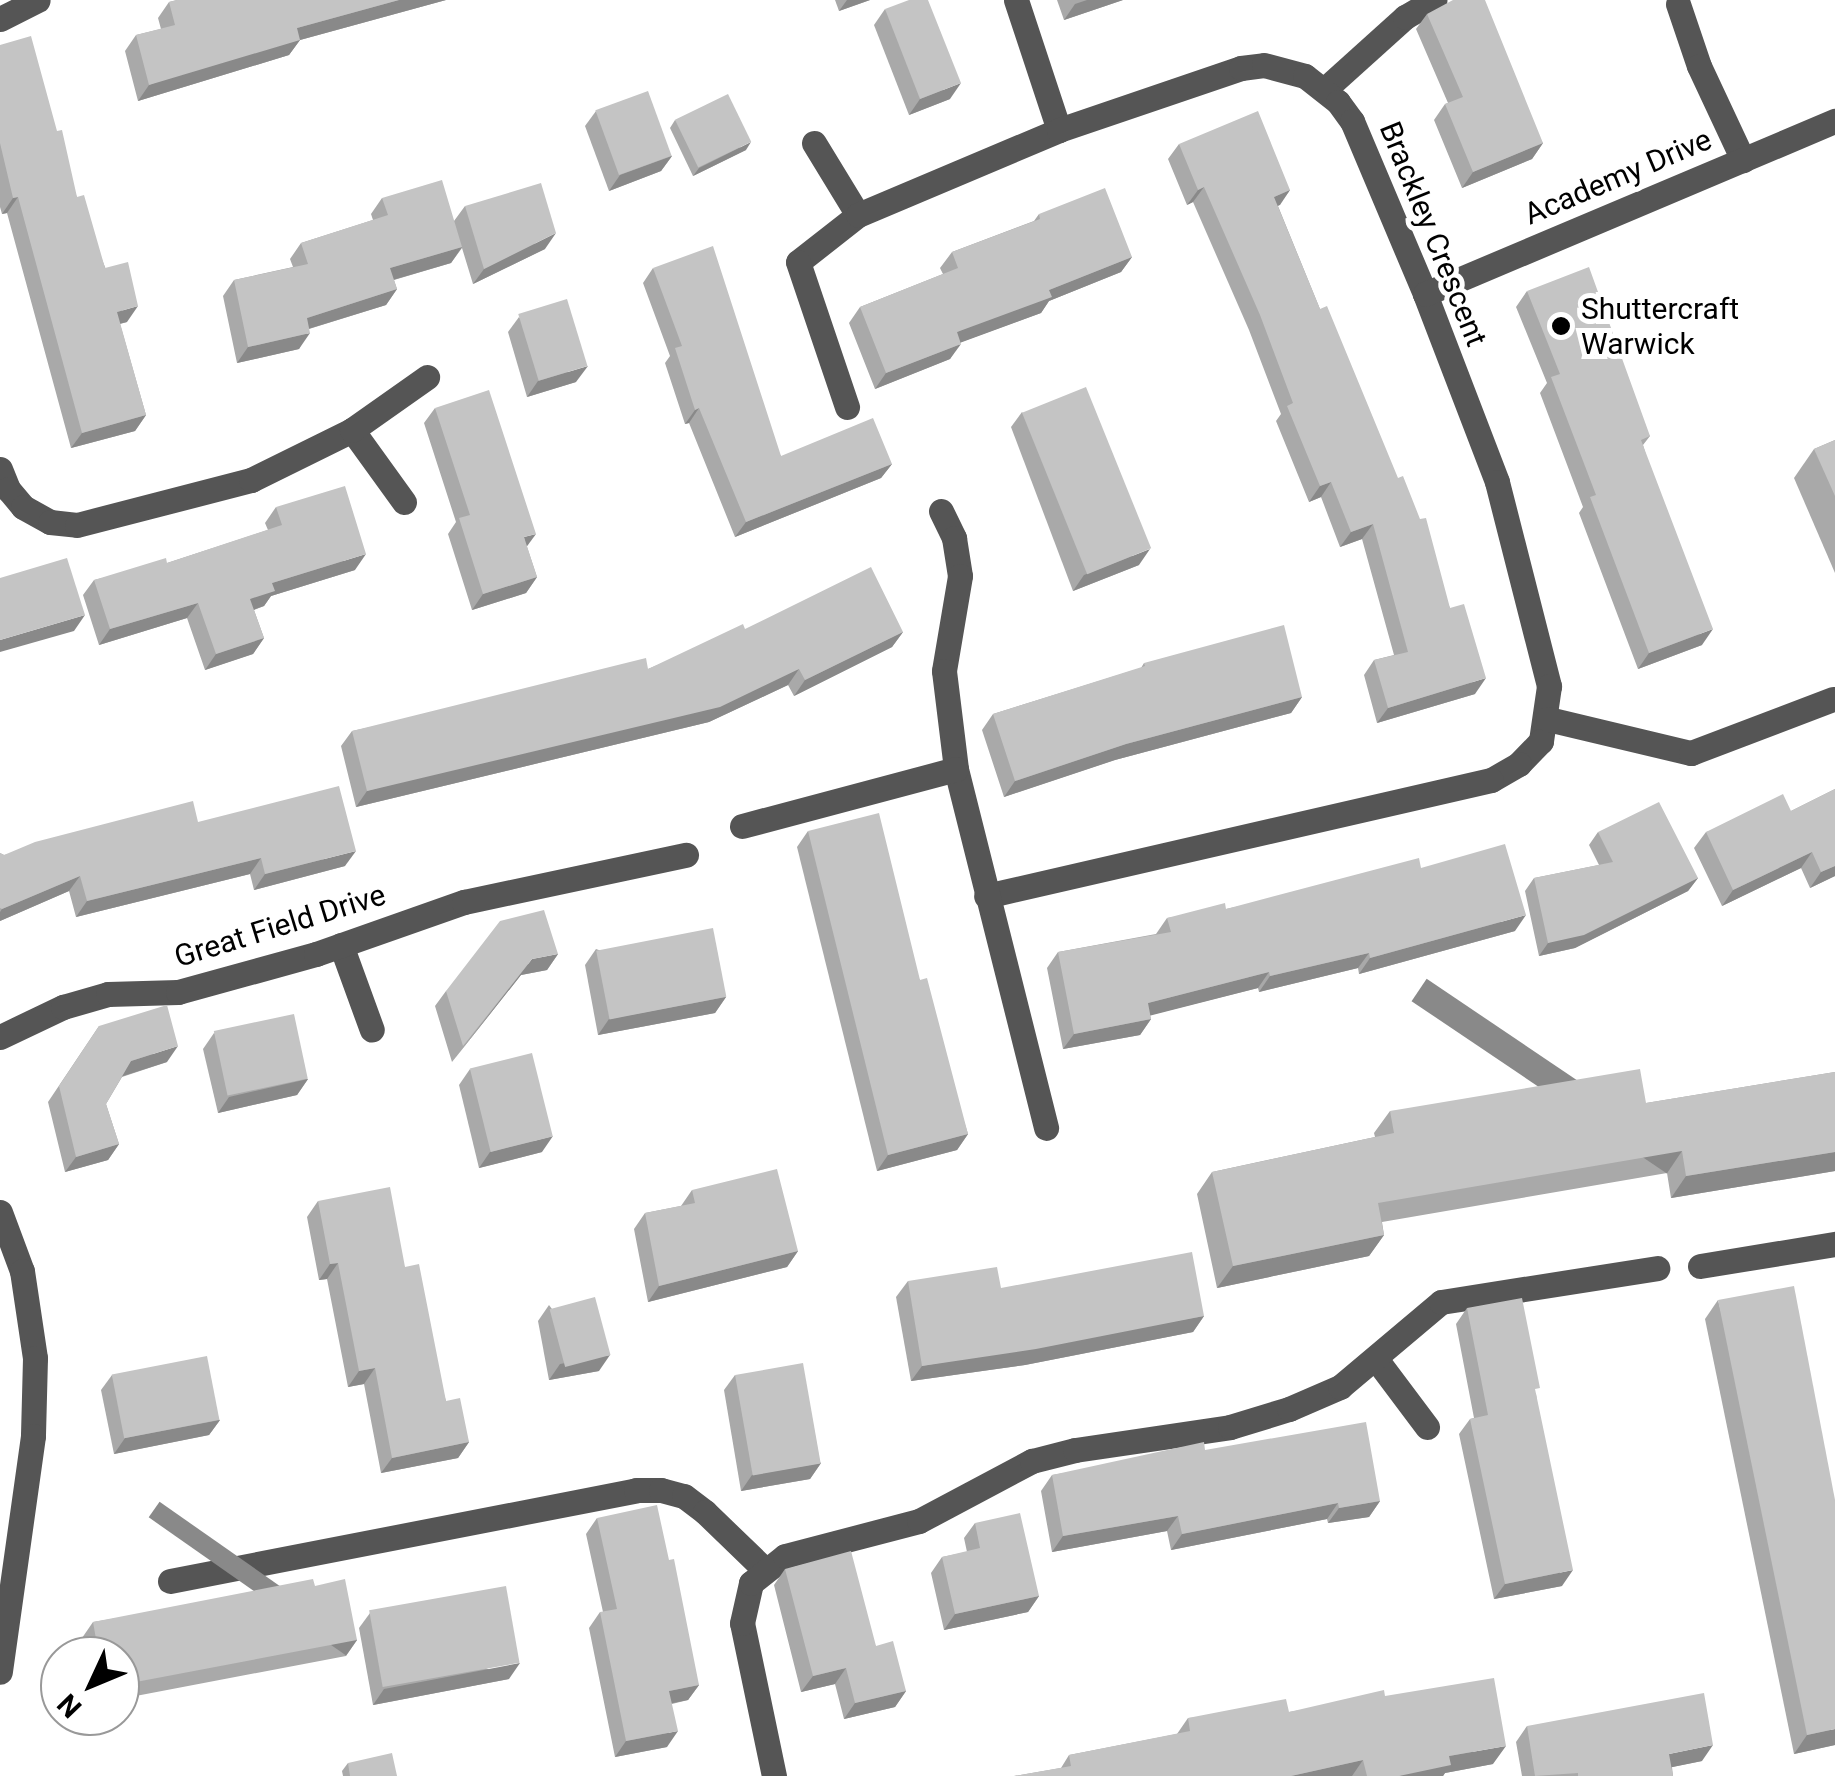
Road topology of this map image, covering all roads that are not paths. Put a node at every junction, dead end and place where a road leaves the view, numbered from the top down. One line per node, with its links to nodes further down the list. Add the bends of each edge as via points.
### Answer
1 (38, 0): 5 (street)
2 (1016, 0): 8 (street)
3 (1434, 0): 6 (street, via 1404,17)
4 (1678, 4): 10 (street)
5 (0, 18)
6 (1324, 90): 8 (street, Brackley Crescent, via 1287,69 1241,68); 12 (street, Brackley Crescent, via 1352,122)
7 (1835, 121): 10 (street, Academy Drive)
8 (1059, 130): 11 (street, Brackley Crescent)
9 (814, 143): 11 (street)
10 (1743, 160): 12 (street, Academy Drive)
11 (858, 215): 14 (street, Brackley Crescent, via 798,262)
12 (1426, 294): 20 (street, Brackley Crescent, via 1497,482 1549,686)
13 (426, 378): 15 (street)
14 (847, 408)
15 (352, 430): 16 (street, via 251,480 78,525 50,522 24,507); 17 (street)
16 (0, 468)
17 (404, 502)
18 (942, 510): 21 (street, via 960,576 944,670)
19 (1832, 698): 20 (street, via 1692,753)
20 (1548, 719): 24 (street, via 1530,752 1491,780)
21 (956, 770): 22 (street); 24 (street)
22 (742, 826)
23 (686, 854): 25 (street, Great Field Drive, via 464,902)
24 (986, 896): 28 (street)
25 (342, 945): 26 (street); 27 (street, Great Field Drive, via 178,992 108,994)
26 (372, 1030)
27 (0, 1037)
28 (1046, 1128)
29 (0, 1212): 31 (street)
30 (1835, 1244): 32 (street)
31 (7, 1245): 38 (street, via 30,1310 34,1395)
32 (1700, 1266)
33 (1656, 1268): 34 (street, via 1441,1302)
34 (1376, 1359): 35 (street); 36 (street, via 1340,1387 1290,1409 1230,1427 1032,1461 919,1521 786,1556)
35 (1428, 1427)
36 (764, 1570): 37 (street, via 684,1496 636,1490); 39 (street, via 751,1584 742,1623)
37 (170, 1581)
38 (0, 1672)
39 (774, 1776)

